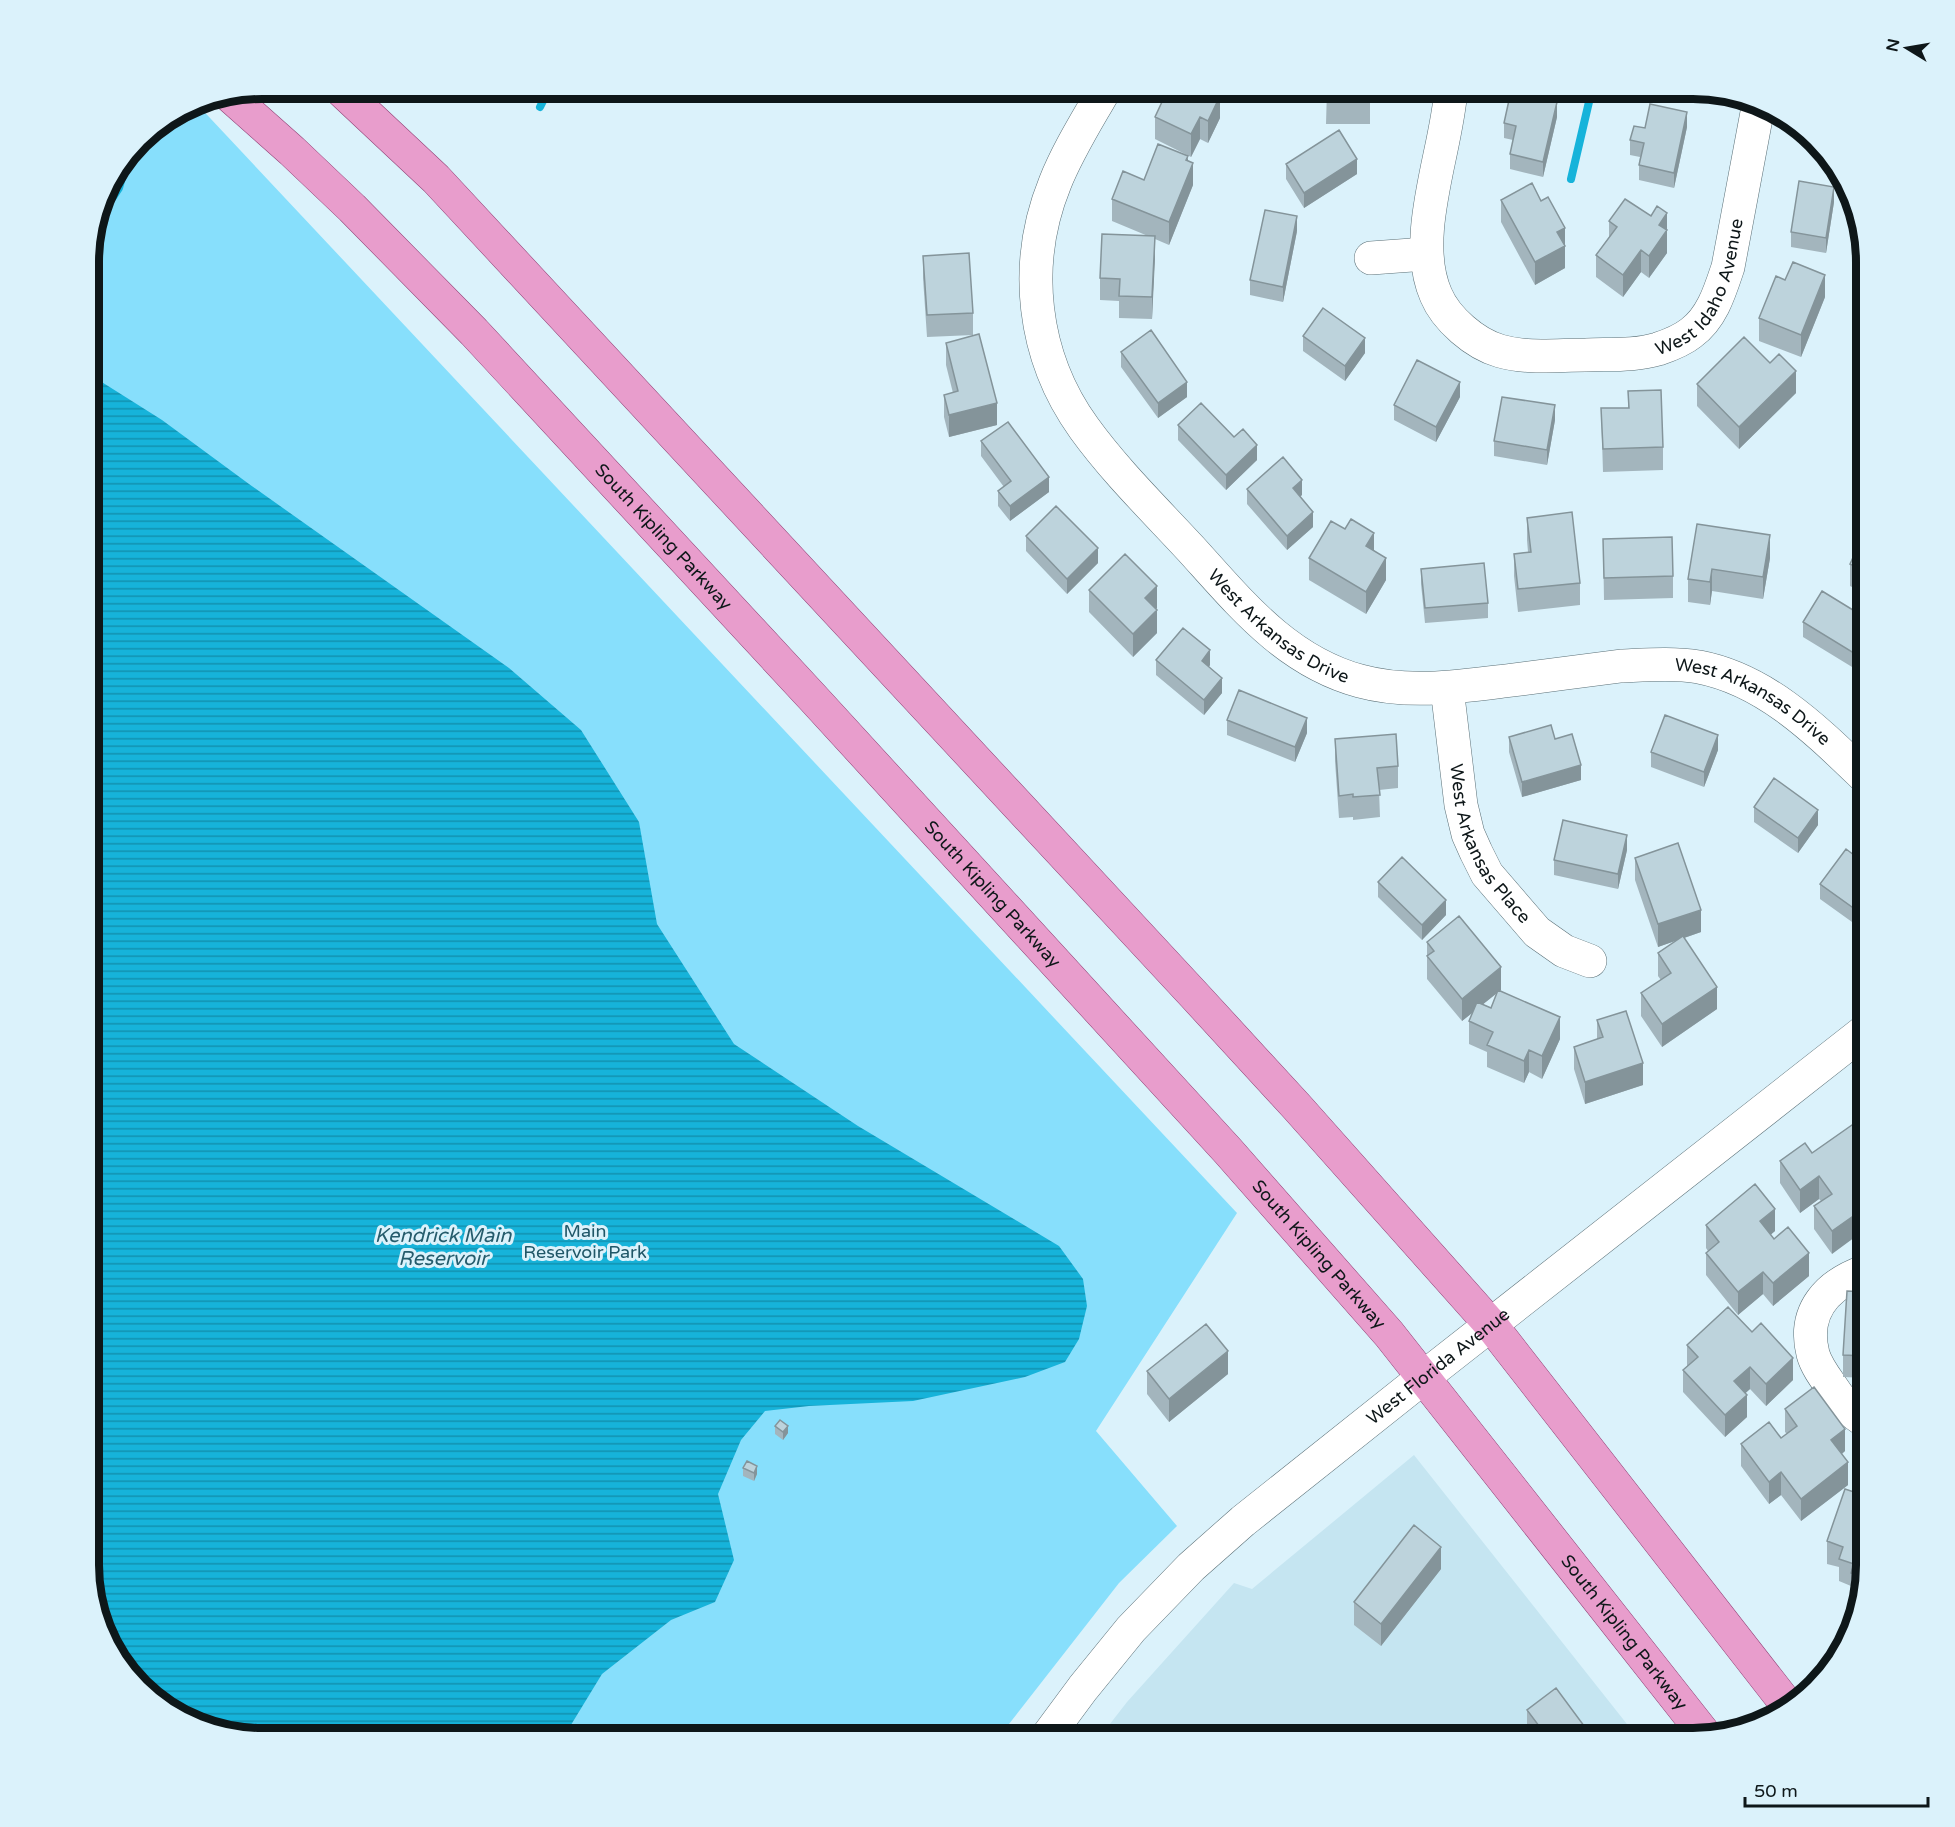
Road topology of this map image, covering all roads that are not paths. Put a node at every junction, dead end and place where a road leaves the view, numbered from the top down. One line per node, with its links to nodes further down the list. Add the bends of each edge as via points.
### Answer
1 (352, 99): 13 (main road, via 436,179 542,292 1289,1098)
2 (1100, 99): 8 (street, West Arkansas Drive, via 1059,173 1039,238 1039,325 1051,368 1065,398 1083,428 1114,465 1255,620 1294,652 1358,681 1395,687)
3 (1450, 99): 6 (street, West Idaho Avenue)
4 (236, 101): 14 (main road, South Kipling Parkway, via 344,200 474,332 1119,1030 1336,1272)
5 (1757, 112): 6 (street, West Idaho Avenue, via 1728,267 1719,294 1700,325 1677,342 1622,354 1535,356 1498,350 1482,343 1449,314 1437,297)
6 (1426, 254): 7 (street)
7 (1371, 258)
8 (1447, 688): 9 (street, West Arkansas Drive, via 1621,666 1699,667 1726,674 1772,697); 10 (street, West Arkansas Place, via 1461,805 1476,852 1487,873 1523,919 1564,951)
9 (1856, 764)
10 (1590, 961)
11 (1856, 1038): 13 (street, West Florida Avenue)
12 (1856, 1276): 15 (street, via 1829,1292 1814,1310 1811,1327 1813,1354 1820,1369 1835,1393)
13 (1491, 1325): 14 (street, West Florida Avenue); 16 (main road)
14 (1424, 1377): 17 (street, West Florida Avenue, via 1191,1567 1131,1629); 18 (main road, South Kipling Parkway)
15 (1856, 1415)
16 (1784, 1701)
17 (1054, 1728)
18 (1701, 1728)

